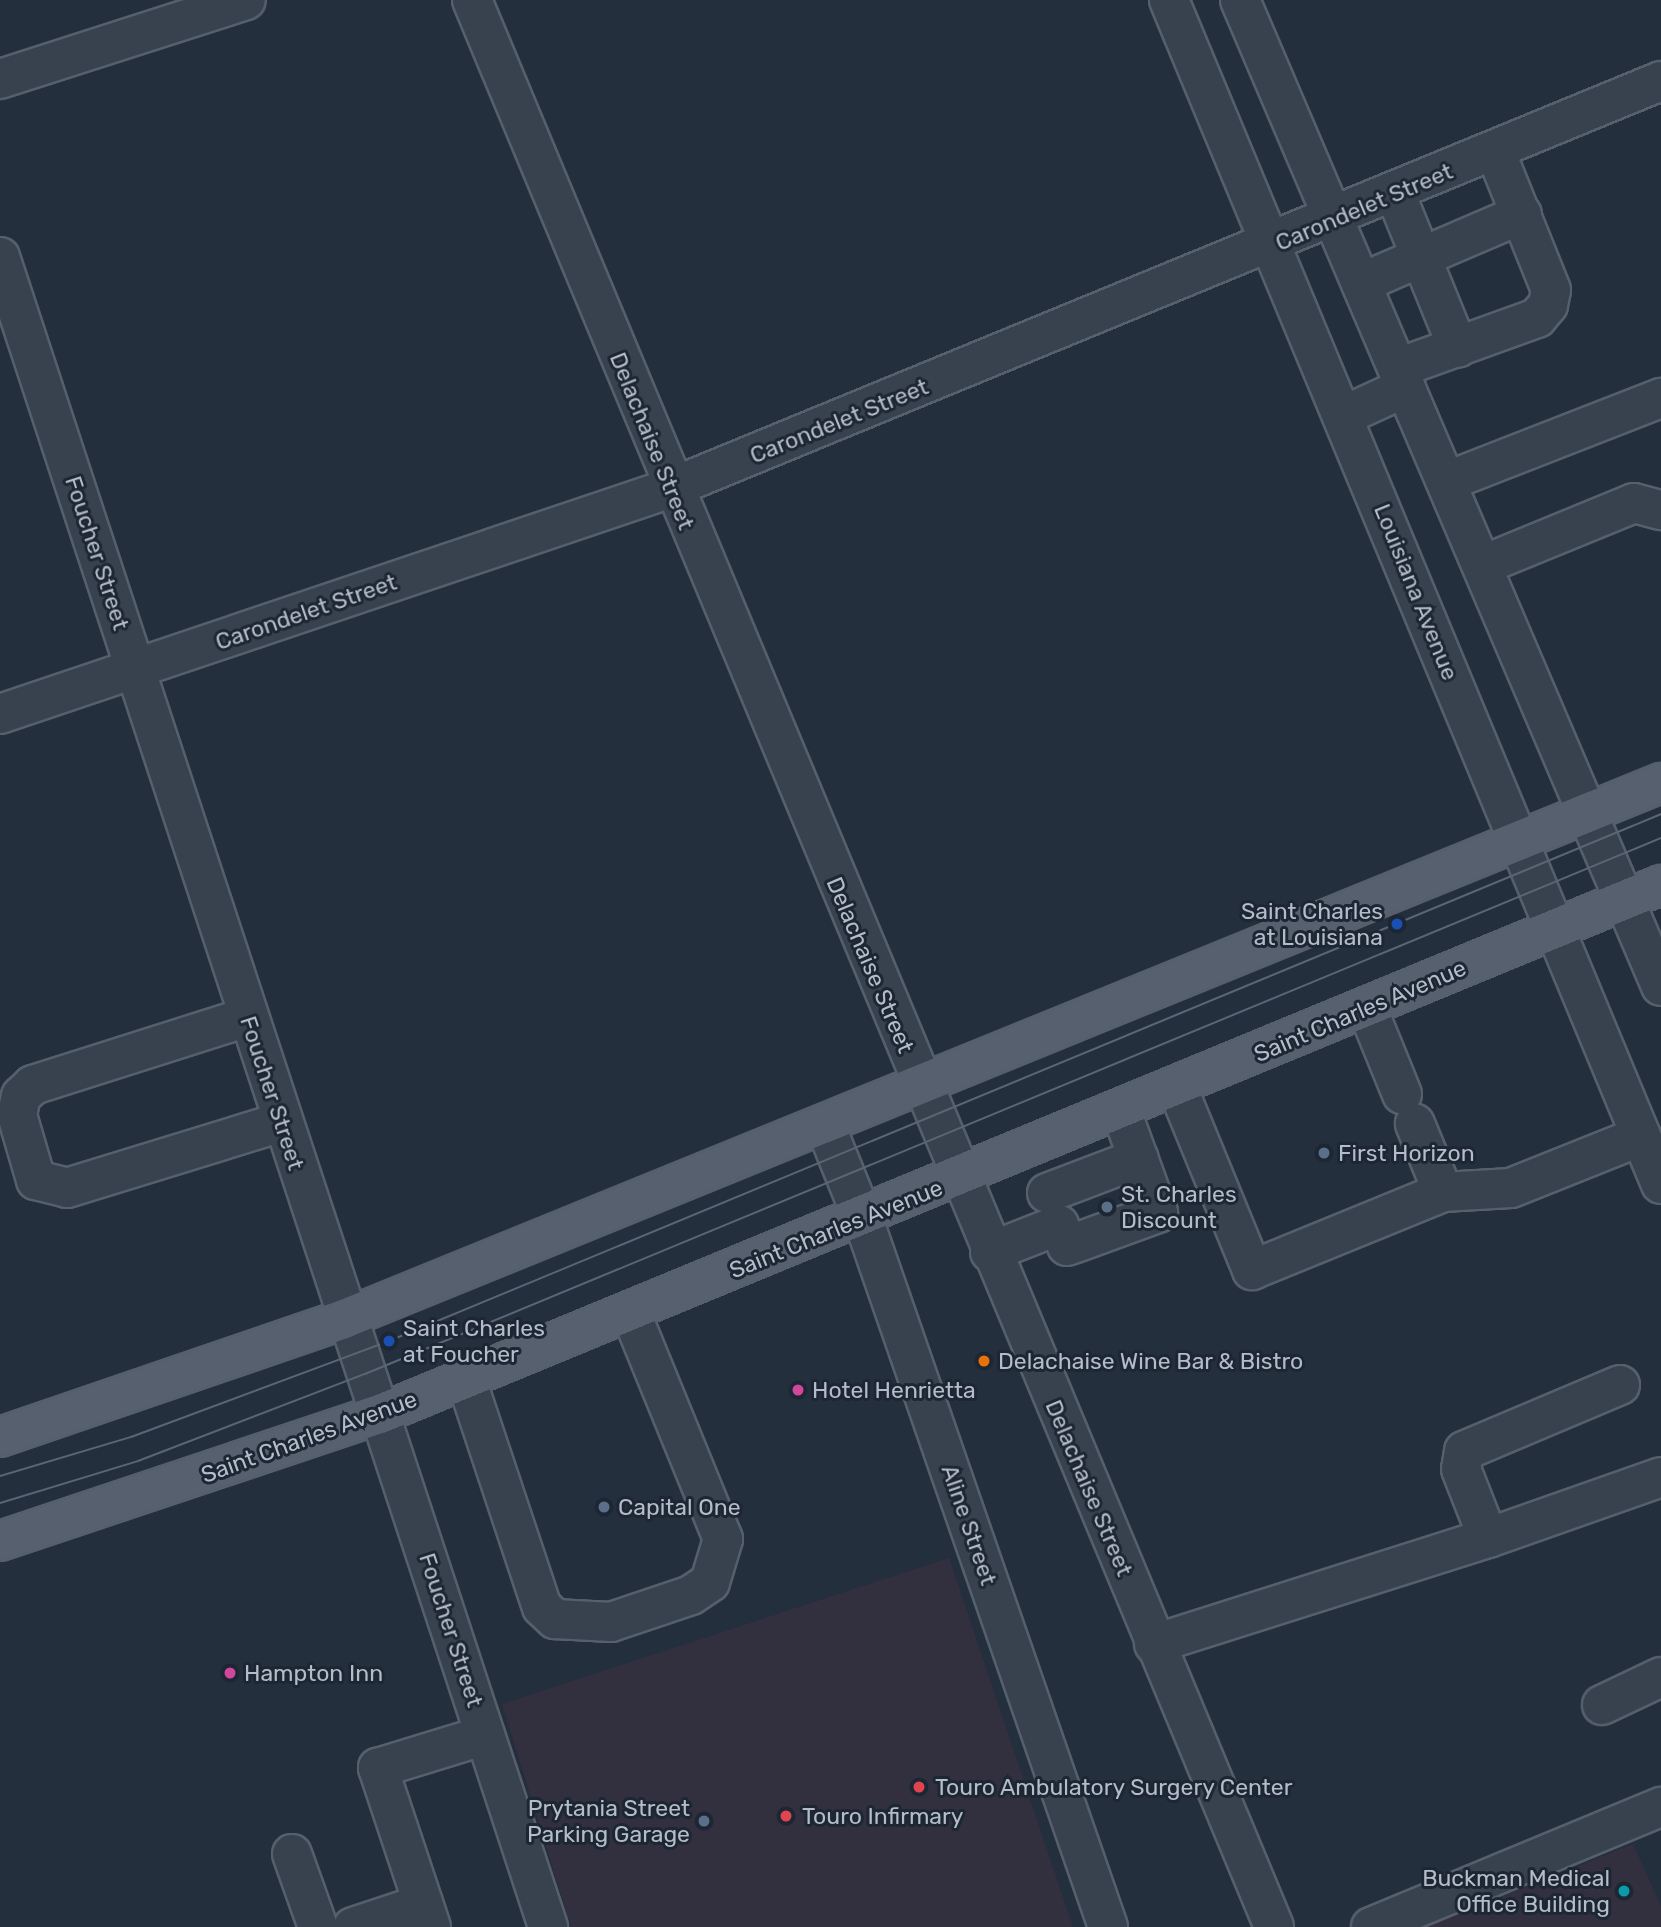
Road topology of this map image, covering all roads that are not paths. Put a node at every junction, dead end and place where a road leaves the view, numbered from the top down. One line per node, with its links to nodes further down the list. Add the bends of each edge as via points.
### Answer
1 (246, 0): 5 (street)
2 (472, 0): 20 (street, Delachaise Street)
3 (1169, 0): 11 (street, Louisiana Avenue)
4 (1240, 0): 10 (street)
5 (0, 79)
6 (1661, 81): 7 (street, Carondelet Street)
7 (1495, 151): 8 (street, Carondelet Street); 9 (street)
8 (1395, 194): 10 (street, Carondelet Street); 13 (street)
9 (1521, 214): 13 (street); 15 (street, via 1551,290 1548,305 1536,318)
10 (1334, 219): 11 (street, Carondelet Street); 14 (street)
11 (1273, 246): 18 (street, Louisiana Avenue); 20 (street, Carondelet Street)
12 (0, 257): 23 (street, Foucher Street)
13 (1419, 257): 14 (street); 15 (street)
14 (1361, 283): 16 (street)
15 (1458, 348): 16 (street)
16 (1402, 378): 18 (street); 19 (street)
17 (1661, 398): 19 (street)
18 (1343, 416): 27 (street, Louisiana Avenue)
19 (1447, 481): 22 (street)
20 (671, 488): 23 (street, Carondelet Street); 34 (street, Delachaise Street)
21 (1661, 510): 22 (street, via 1634,503)
22 (1483, 565): 26 (street)
23 (135, 669): 24 (street, Carondelet Street); 33 (street, Foucher Street)
24 (0, 714)
25 (1661, 783): 26 (main road)
26 (1588, 813): 27 (main road); 29 (street)
27 (1518, 841): 30 (street, Louisiana Avenue); 34 (main road)
28 (1661, 885): 29 (main road, Saint Charles Avenue)
29 (1626, 900): 30 (main road, Saint Charles Avenue); 31 (street)
30 (1554, 929): 32 (main road, Saint Charles Avenue); 39 (street, Louisiana Avenue)
31 (1661, 986)
32 (1367, 1008): 35 (main road, Saint Charles Avenue); 44 (street)
33 (247, 1017): 37 (street, Foucher Street); 37 (street, via 33,1085 22,1096 17,1115 36,1180 67,1188)
34 (919, 1084): 38 (main road); 42 (street, Delachaise Street)
35 (1177, 1087): 36 (main road, Saint Charles Avenue); 44 (street, via 1252,1270)
36 (1121, 1111): 40 (main road, Saint Charles Avenue); 41 (street)
37 (281, 1122): 49 (street, Foucher Street)
38 (825, 1125): 46 (street, Aline Street); 49 (main road)
39 (1641, 1136): 43 (street, Louisiana Avenue); 44 (street, via 1511,1188)
40 (1029, 1149): 42 (main road, Saint Charles Avenue); 45 (street)
41 (1139, 1158): 45 (street); 45 (street, via 1158,1213 1067,1246)
42 (958, 1179): 46 (main road, Saint Charles Avenue); 47 (street, Delachaise Street)
43 (1661, 1184)
44 (1443, 1192)
45 (1053, 1209): 47 (street)
46 (863, 1219): 48 (main road, Saint Charles Avenue); 67 (street, Aline Street)
47 (989, 1252): 57 (street, Delachaise Street)
48 (631, 1313): 50 (main road, Saint Charles Avenue); 50 (street, via 723,1539 721,1559 710,1582 691,1595 611,1622 555,1619 542,1607)
49 (344, 1319): 52 (street, Foucher Street); 53 (main road)
50 (466, 1379): 52 (main road, Saint Charles Avenue)
51 (1620, 1385): 55 (street, via 1464,1451 1461,1469)
52 (380, 1414): 56 (main road, Saint Charles Avenue); 60 (street, Foucher Street)
53 (0, 1437)
54 (1661, 1477): 55 (street)
55 (1488, 1538): 57 (street)
56 (0, 1541)
57 (1154, 1644): 68 (street, Delachaise Street)
58 (1661, 1678): 59 (street)
59 (1602, 1705)
60 (485, 1735): 63 (street, via 378,1768); 66 (street, Foucher Street)
61 (1661, 1807): 69 (street)
62 (292, 1854): 64 (street)
63 (427, 1915): 65 (street)
64 (318, 1927)
65 (353, 1927)
66 (548, 1927)
67 (1108, 1927)
68 (1274, 1927)
69 (1371, 1927)

